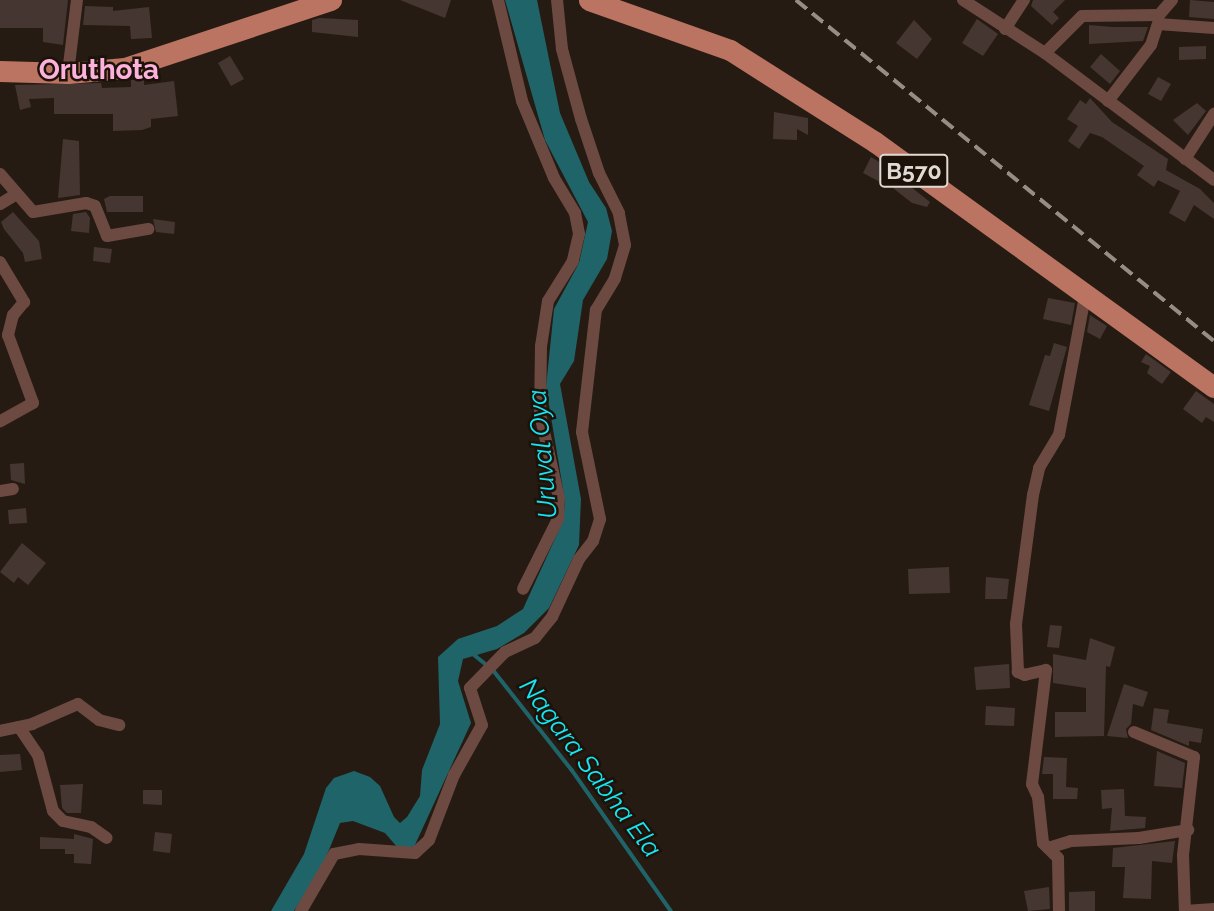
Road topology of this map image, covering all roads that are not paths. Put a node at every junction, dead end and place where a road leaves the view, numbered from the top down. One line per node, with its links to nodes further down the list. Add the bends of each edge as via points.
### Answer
1 (77, 0): 13 (street)
2 (331, 0): 13 (main road, via 157,60)
3 (498, 0): 26 (street, via 522,101 554,178 575,213 579,234 573,261 548,301 541,346 540,414 559,498 558,519)
4 (557, 0): 35 (street, via 562,48 581,118 599,173 619,213 625,244 615,278 596,310 582,432 600,519 552,618 536,638 494,662 470,688 482,725 454,775 429,840 415,853 359,849 334,854)
5 (589, 0): 23 (main road, B570, via 730,50 875,142)
6 (963, 0): 10 (street)
7 (1024, 0): 10 (street)
8 (1172, 0): 11 (street, via 1159,15 1082,16)
9 (1214, 28): 14 (street, via 1158,24 1151,45)
10 (1005, 29): 11 (street)
11 (1045, 53): 14 (street)
12 (0, 71): 13 (main road)
13 (68, 74)
14 (1108, 101): 16 (street)
15 (1214, 114): 16 (street)
16 (1185, 159): 18 (street)
17 (0, 174): 19 (street)
18 (1214, 180)
19 (15, 195): 20 (street); 21 (street, via 33,212 86,203 95,206 107,236)
20 (0, 204)
21 (148, 229)
22 (0, 262): 25 (street, via 24,302 13,315 8,335 33,403)
23 (1084, 296): 24 (main road, B570); 33 (street, via 1059,435 1039,468 1033,495 1016,624 1018,672 1046,670 1032,784 1043,843)
24 (1214, 387)
25 (0, 421)
26 (523, 589)
27 (120, 725): 28 (street, via 99,720 79,704)
28 (19, 727): 29 (street); 32 (street, via 38,755 53,811 63,821 91,827)
29 (0, 731)
30 (1134, 732): 31 (street, via 1193,754)
31 (1188, 830): 33 (street, via 1071,841); 37 (street)
32 (107, 838)
33 (1048, 848): 36 (street, via 1058,858)
34 (1214, 909): 37 (street)
35 (301, 911)
36 (1059, 911)
37 (1185, 911)

